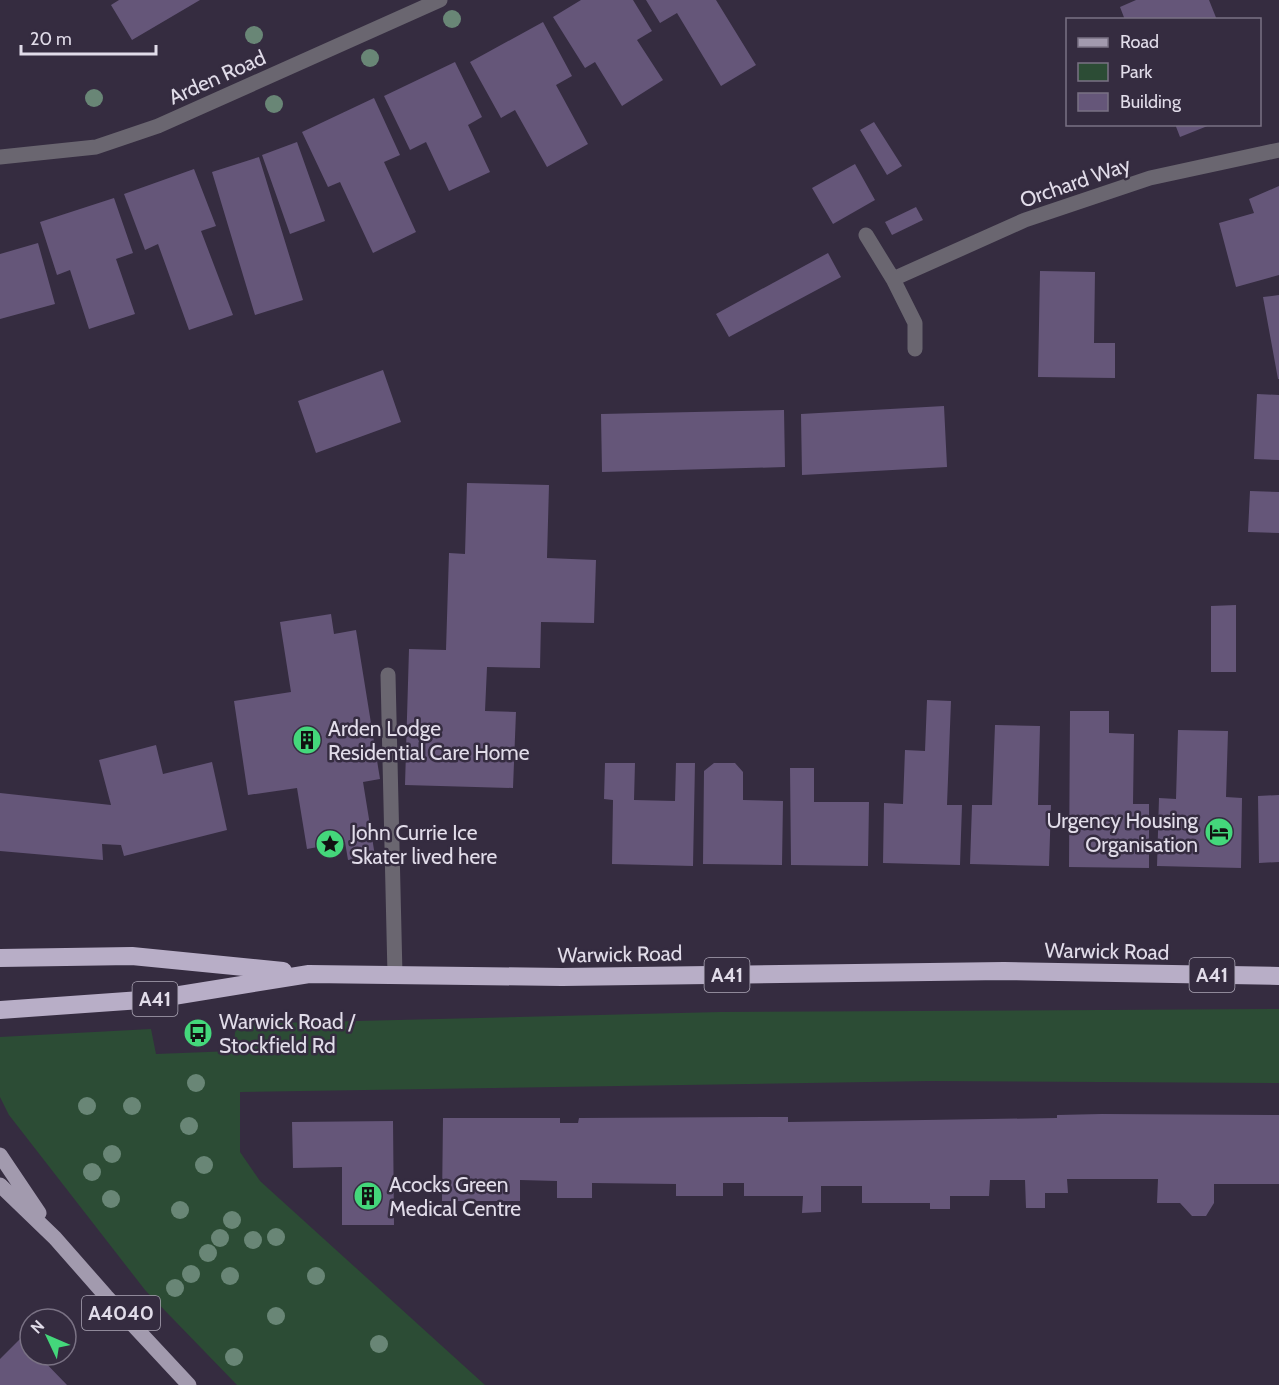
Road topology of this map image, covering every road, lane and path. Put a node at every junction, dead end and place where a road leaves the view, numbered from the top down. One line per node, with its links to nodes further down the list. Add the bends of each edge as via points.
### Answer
1 (440, 0): 3 (street, Arden Road, via 158,126 96,147)
2 (1279, 150): 5 (street, Orchard Way, via 1140,181 1025,220)
3 (0, 157)
4 (866, 235): 5 (street)
5 (892, 279): 6 (street, via 915,323)
6 (915, 349)
7 (388, 675): 10 (street)
8 (0, 958): 9 (highway, A41, via 132,956)
9 (309, 974): 10 (highway, Warwick Road / A41); 12 (highway, Warwick Road / A41, via 155,999)
10 (395, 975): 11 (highway, Warwick Road / A41, via 562,977 1004,971)
11 (1279, 976)
12 (0, 1010)
13 (0, 1155): 15 (main road, A4040)
14 (0, 1185): 15 (main road, A4040)
15 (55, 1238): 16 (main road, A4040)
16 (189, 1385)

